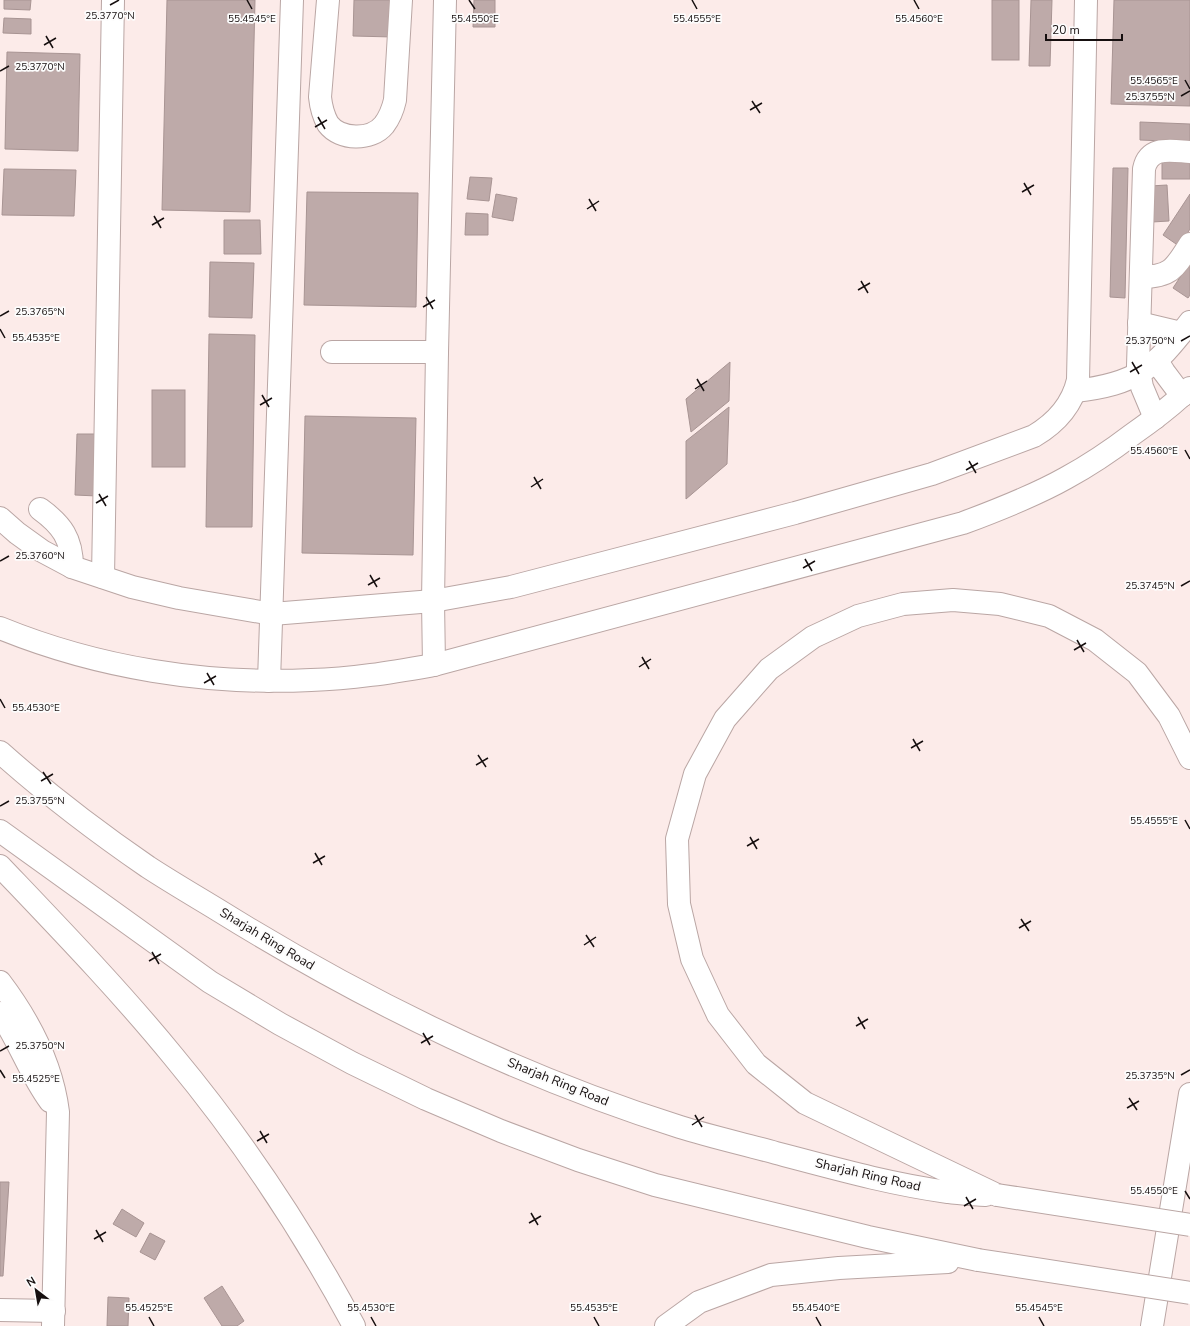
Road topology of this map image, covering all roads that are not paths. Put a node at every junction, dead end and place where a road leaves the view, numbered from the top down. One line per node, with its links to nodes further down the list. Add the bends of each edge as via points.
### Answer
1 (113, 0): 22 (main road)
2 (292, 0): 24 (main road)
3 (328, 0): 4 (main road, via 320,97 322,113 329,125 342,134 356,137 370,134 383,126 391,115 396,100)
4 (402, 0)
5 (445, 0): 13 (main road)
6 (1086, 0): 16 (main road, via 1079,367)
7 (1190, 152): 9 (main road, via 1159,151 1148,157 1145,163)
8 (1190, 244): 9 (main road, via 1177,265 1170,271 1161,276)
9 (1141, 277): 10 (main road)
10 (1139, 323): 11 (main road); 15 (main road)
11 (1186, 327): 14 (main road)
12 (332, 352): 13 (main road)
13 (437, 352): 23 (main road)
14 (1157, 361): 15 (main road); 17 (main road, via 1164,372)
15 (1139, 374): 16 (main road, via 1108,386); 18 (main road)
16 (1075, 391): 23 (main road, via 1059,418 1034,436 932,474 795,513 511,587)
17 (1186, 392): 18 (main road)
18 (1155, 418): 26 (main road, via 1067,477 1006,507 963,523)
19 (40, 509): 21 (main road, via 65,533 70,544)
20 (0, 518): 21 (main road, via 42,551)
21 (72, 567): 22 (main road)
22 (103, 577): 24 (main road, via 179,598)
23 (433, 602): 24 (main road); 26 (main road)
24 (272, 614): 27 (main road)
25 (0, 628): 27 (main road, via 69,652 154,671 197,677)
26 (434, 666): 27 (main road, via 352,678)
27 (269, 681)
28 (0, 752): 36 (main road, Sharjah Ring Road, via 78,815 149,867 317,969 459,1041 606,1102 682,1127 881,1180 950,1193)
29 (1190, 758): 36 (main road, via 1169,716 1136,673 1095,640 1049,616 1000,604 954,600 903,604 858,616 813,637 769,669 725,719 695,774 678,839 679,904 692,959 718,1015 756,1064 805,1103)
30 (0, 831): 38 (main road, via 210,982 280,1024 426,1099 578,1160 655,1185 868,1237)
31 (0, 866): 42 (main road, via 123,997 204,1095 304,1238)
32 (0, 982): 35 (main road, via 38,1044 53,1082)
33 (0, 1013): 35 (main road, via 42,1090)
34 (1190, 1094): 44 (main road)
35 (58, 1112): 41 (main road)
36 (997, 1195): 37 (main road, Sharjah Ring Road, bridge)
37 (1190, 1225)
38 (978, 1260): 39 (main road, bridge); 43 (main road, via 839,1268 771,1275 699,1302)
39 (1190, 1293)
40 (0, 1310): 41 (main road)
41 (53, 1319)
42 (354, 1326)
43 (666, 1326)
44 (1152, 1326)

